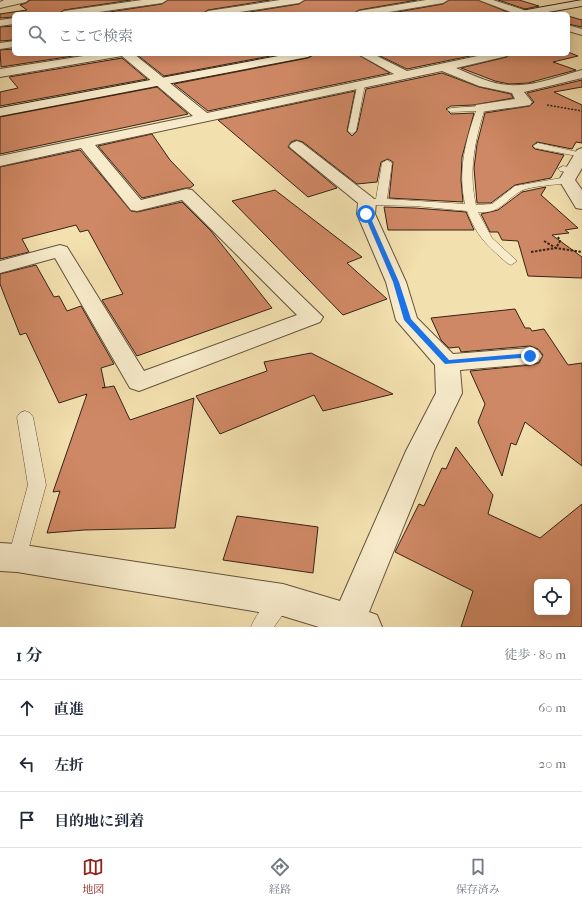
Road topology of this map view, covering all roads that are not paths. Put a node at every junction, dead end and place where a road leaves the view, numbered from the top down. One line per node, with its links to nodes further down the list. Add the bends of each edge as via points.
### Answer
1 (23, 0): 8 (street)
2 (162, 0): 10 (street)
3 (254, 0): 9 (street)
4 (299, 0): 9 (street)
5 (443, 0): 13 (street)
6 (484, 0): 14 (street)
7 (582, 2): 15 (street)
8 (0, 5)
9 (265, 5): 11 (street); 12 (street)
10 (80, 10)
11 (221, 12)
12 (279, 12)
13 (371, 12)
14 (518, 12)
15 (534, 12)
16 (12, 21): 17 (street)
17 (0, 23)
18 (570, 29): 19 (street)
19 (582, 32)
20 (582, 37): 21 (street)
21 (570, 40)
22 (12, 44): 23 (street)
23 (0, 46)
24 (106, 56): 30 (street)
25 (129, 56): 33 (street)
26 (297, 56): 33 (street)
27 (368, 56): 32 (street)
28 (494, 56): 29 (street)
29 (444, 67): 32 (street); 35 (street, via 487,85)
30 (0, 74)
31 (582, 74): 35 (street)
32 (406, 75): 34 (street)
33 (160, 82): 38 (street); 39 (street)
34 (361, 84): 39 (street); 40 (lane)
35 (509, 89): 36 (street, via 522,96 525,102)
36 (481, 108): 37 (lane); 50 (lane, via 470,141 465,172)
37 (451, 110)
38 (0, 112)
39 (204, 118): 41 (street)
40 (352, 131)
41 (85, 143): 45 (street); 52 (street, via 137,206 186,194 312,317 139,382 60,251)
42 (297, 146): 48 (street)
43 (538, 146): 44 (lane)
44 (581, 154): 47 (street)
45 (0, 161)
46 (387, 163): 48 (lane)
47 (567, 173): 49 (street); 50 (lane, via 519,188 496,206)
48 (374, 202): 50 (lane); 54 (street, via 366,214 396,282 408,320)
49 (582, 204)
50 (470, 209): 51 (lane, via 488,241)
51 (511, 261)
52 (0, 267)
53 (530, 356): 54 (street)
54 (447, 363): 58 (street, via 449,393 420,451)
55 (25, 416): 56 (lane, via 37,485)
56 (8, 557): 57 (street)
57 (283, 600): 58 (street); 59 (lane)
58 (357, 623)
59 (261, 627)

